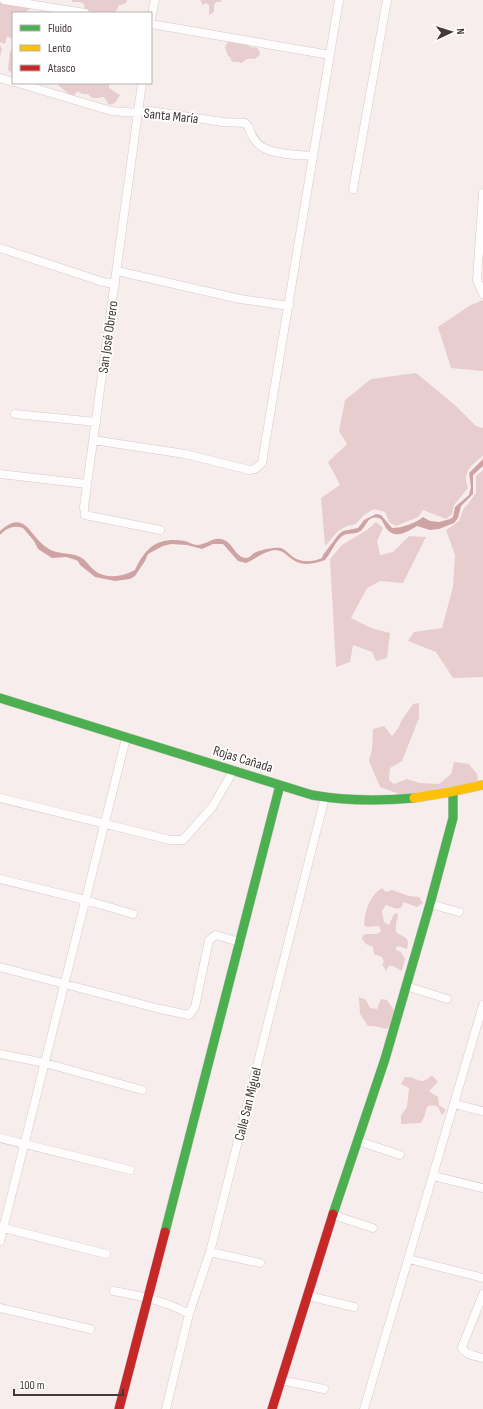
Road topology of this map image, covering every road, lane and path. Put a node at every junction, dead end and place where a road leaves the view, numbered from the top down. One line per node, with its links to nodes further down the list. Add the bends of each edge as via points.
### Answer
1 (4, 0): 5 (street)
2 (155, 0): 6 (street)
3 (340, 0): 8 (street)
4 (388, 0): 15 (street)
5 (79, 12)
6 (152, 14)
7 (152, 24): 8 (street)
8 (330, 55): 14 (street)
9 (0, 78): 10 (street)
10 (12, 82)
11 (21, 84): 13 (street, Santa María, via 111,111)
12 (142, 84): 13 (street, San José Obrero)
13 (138, 113): 14 (street, Santa María, via 150,111 245,124 263,148); 18 (street, San José Obrero)
14 (313, 156): 21 (street)
15 (352, 190)
16 (483, 193): 20 (street, via 477,280)
17 (0, 248): 19 (street)
18 (117, 272): 19 (street, San José Obrero); 21 (street, via 240,299)
19 (115, 284): 23 (street, San José Obrero)
20 (483, 294)
21 (288, 306): 24 (street, via 262,463 255,469 249,470 186,454)
22 (15, 414): 23 (street)
23 (96, 422): 24 (street, San José Obrero)
24 (93, 440): 26 (street, San José Obrero)
25 (0, 474): 26 (street)
26 (87, 484): 27 (street, San José Obrero, via 85,515)
27 (160, 530)
28 (0, 698): 29 (street, Rojas Cañada)
29 (126, 738): 30 (street, Rojas Cañada); 36 (street)
30 (233, 771): 31 (street, Rojas Cañada); 36 (street, via 213,806 183,840 170,840)
31 (280, 785): 34 (street, Rojas Cañada); 42 (street)
32 (483, 785): 33 (street, Rojas Cañada)
33 (453, 792): 34 (street, Rojas Cañada, via 407,799 347,800); 39 (street, via 452,818)
34 (325, 797): 65 (street, Calle San Miguel)
35 (0, 798): 36 (street)
36 (104, 824): 38 (street)
37 (0, 879): 38 (street)
38 (85, 900): 41 (street); 44 (street)
39 (430, 904): 40 (street); 45 (street)
40 (459, 912)
41 (133, 914)
42 (239, 942): 44 (street, via 216,935 209,940 195,1007 189,1015); 73 (street)
43 (0, 968): 44 (street)
44 (64, 984): 50 (street)
45 (406, 986): 46 (street); 55 (street)
46 (447, 999)
47 (483, 1005): 48 (street)
48 (481, 1019): 52 (street)
49 (0, 1054): 50 (street)
50 (44, 1063): 51 (street); 56 (street)
51 (142, 1090)
52 (455, 1104): 53 (street); 59 (street)
53 (483, 1111)
54 (0, 1138): 56 (street)
55 (358, 1141): 57 (street); 61 (street)
56 (24, 1144): 58 (street); 62 (street)
57 (400, 1155)
58 (130, 1170)
59 (433, 1176): 60 (street); 67 (street)
60 (483, 1188)
61 (333, 1215): 63 (street); 72 (street)
62 (2, 1227): 64 (street); 66 (street)
63 (373, 1228)
64 (0, 1240)
65 (210, 1252): 68 (street); 76 (street, Calle San Miguel)
66 (106, 1254)
67 (408, 1258): 69 (street); 84 (street)
68 (260, 1263)
69 (483, 1278)
70 (114, 1291): 73 (street)
71 (483, 1294): 78 (street, via 462,1347 467,1354)
72 (308, 1296): 75 (street); 79 (street)
73 (147, 1298): 76 (street); 81 (street)
74 (0, 1308): 77 (street)
75 (354, 1308)
76 (189, 1314): 82 (street, Calle San Miguel)
77 (90, 1329)
78 (483, 1358)
79 (281, 1380): 80 (street); 83 (street)
80 (324, 1389)
81 (119, 1409)
82 (166, 1409)
83 (272, 1409)
84 (364, 1409)

